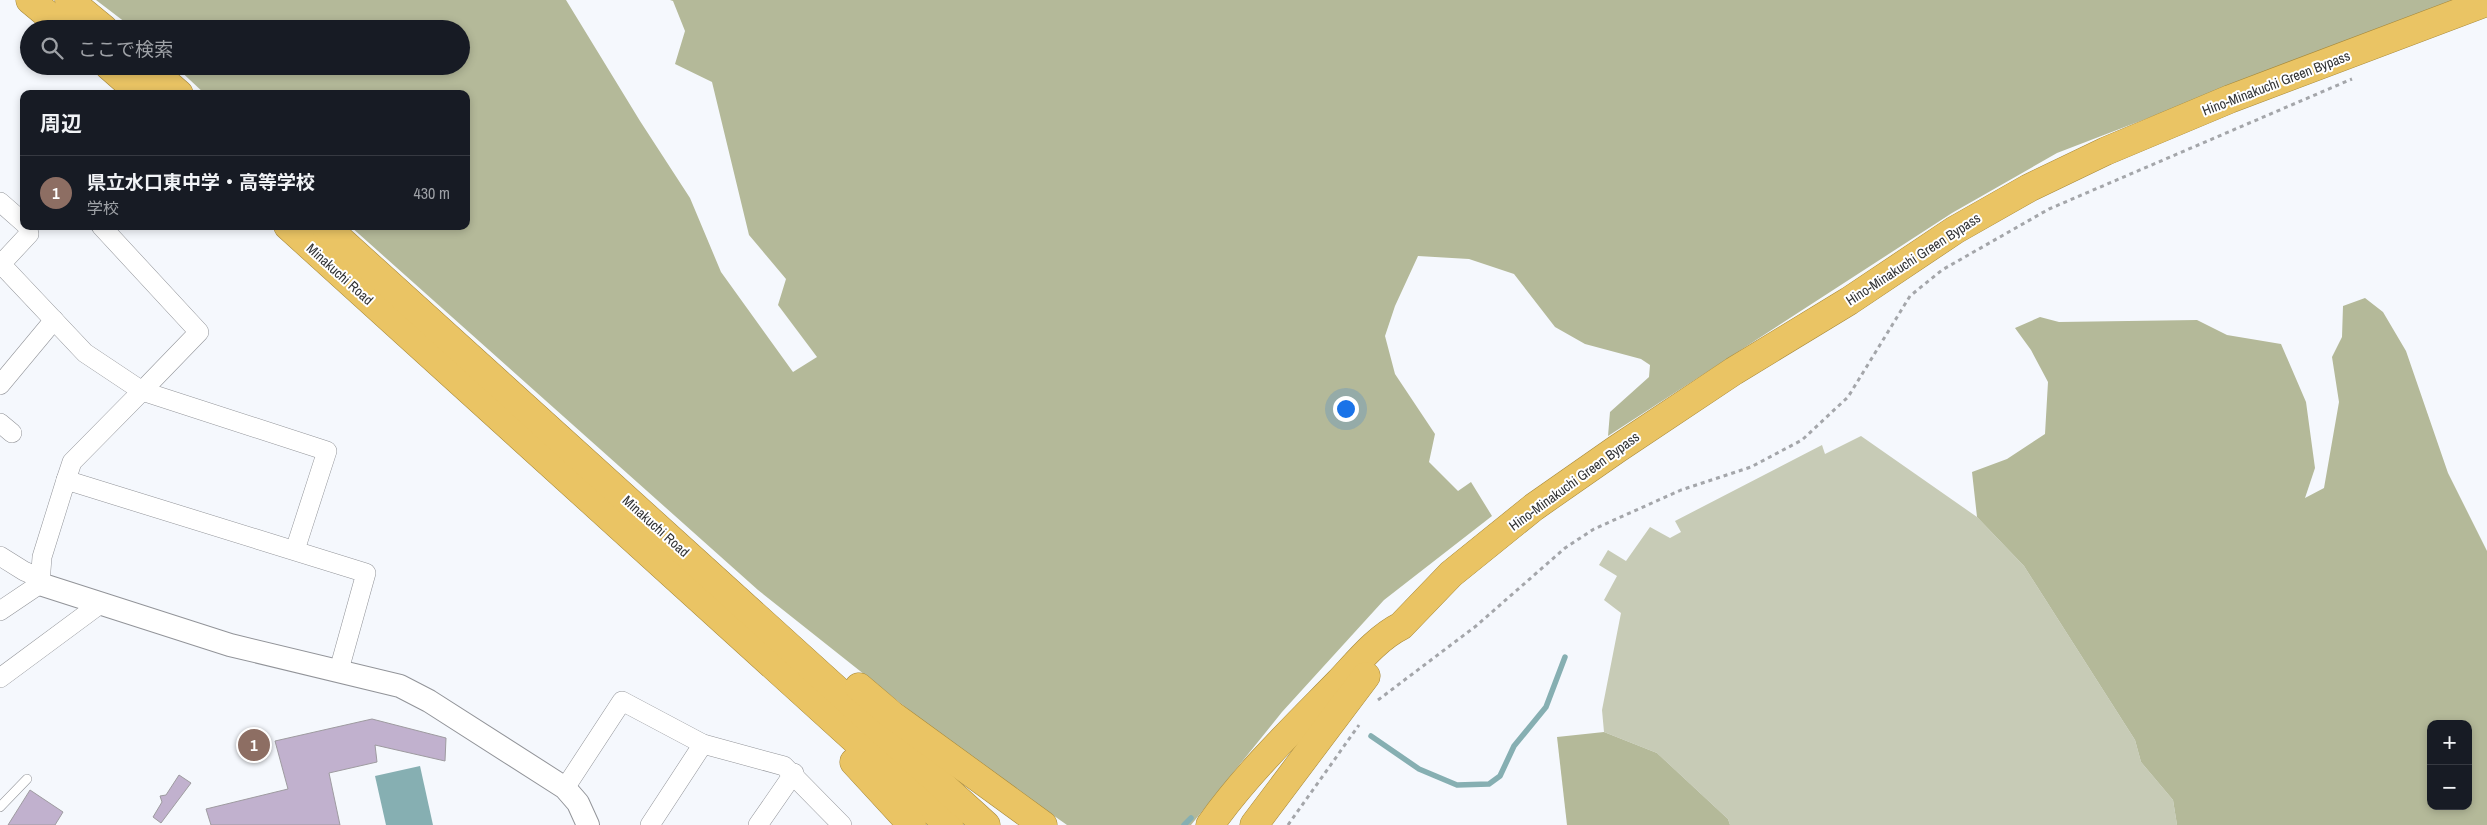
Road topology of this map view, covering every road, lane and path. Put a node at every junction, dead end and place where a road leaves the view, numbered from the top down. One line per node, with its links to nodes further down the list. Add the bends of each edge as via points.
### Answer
1 (30, 0): 4 (highway)
2 (69, 0): 5 (highway)
3 (2487, 2): 28 (highway, Hino-Minakuchi Green Bypass, via 2106,151 2029,188 1955,230 1625,443 1534,507 1452,574)
4 (54, 20)
5 (93, 20)
6 (119, 75): 9 (highway)
7 (157, 75): 10 (highway)
8 (2355, 78): 32 (path, via 2049,209 1942,270 1910,296 1848,397 1802,440 1750,467 1681,490 1594,529 1564,548 1476,626 1378,700)
9 (136, 90)
10 (174, 90)
11 (0, 202): 12 (street)
12 (20, 220)
13 (28, 230): 17 (street, via 29,234)
14 (105, 230): 20 (street, via 199,332)
15 (292, 230): 29 (highway, Minakuchi Road)
16 (329, 230): 27 (highway, Minakuchi Road)
17 (1, 264): 18 (street)
18 (54, 320): 19 (street); 20 (street, via 85,353)
19 (0, 385)
20 (142, 391): 21 (street, via 72,462); 22 (street, via 327,451)
21 (66, 480): 22 (street); 24 (street, via 42,557)
22 (295, 550): 30 (street, via 366,574)
23 (0, 556): 24 (street)
24 (40, 581): 25 (street); 26 (street)
25 (100, 604): 30 (street, via 230,645); 31 (street)
26 (0, 611)
27 (763, 624): 45 (highway, Minakuchi Road); 46 (highway, via 784,629 892,715)
28 (1401, 626): 47 (highway, Hino-Minakuchi Green Bypass, via 1366,654 1279,743); 48 (highway, Hino-Minakuchi Green Bypass, via 1398,636)
29 (765, 659): 43 (highway, via 768,671); 44 (highway, Minakuchi Road)
30 (339, 670): 37 (street, via 407,689)
31 (0, 678)
32 (1372, 708)
33 (1361, 723): 49 (path)
34 (703, 744): 35 (street, via 784,766); 37 (street, via 622,701); 40 (street)
35 (794, 773): 41 (street); 42 (street)
36 (27, 779): 38 (lane)
37 (565, 788): 39 (street, via 578,803)
38 (0, 808)
39 (588, 825)
40 (650, 825)
41 (758, 825)
42 (842, 825)
43 (912, 825)
44 (948, 825)
45 (986, 825)
46 (1043, 825)
47 (1210, 825)
48 (1254, 825)
49 (1288, 825)

